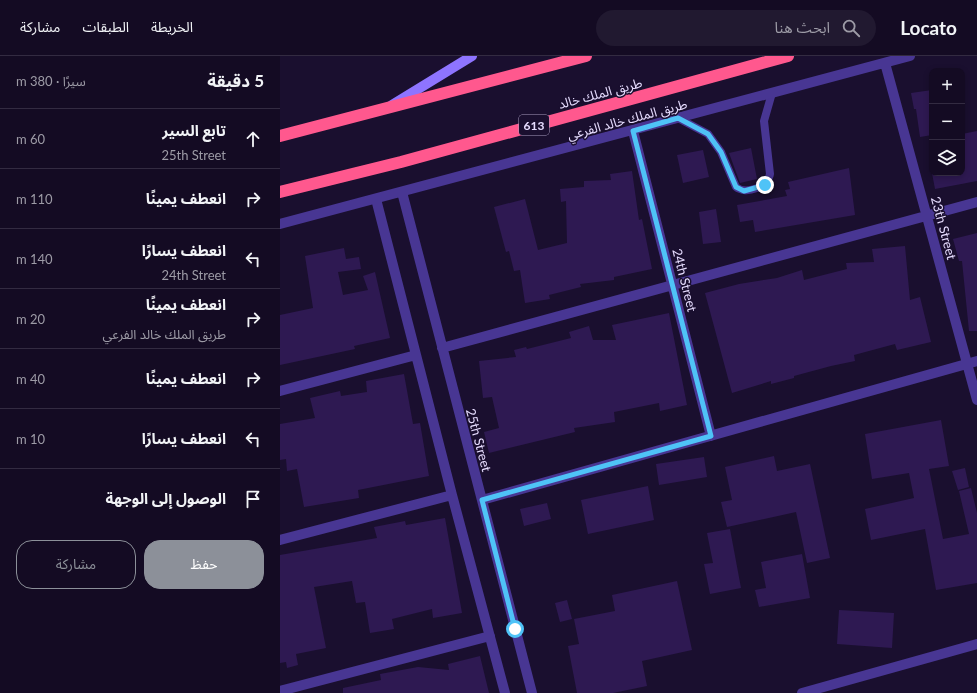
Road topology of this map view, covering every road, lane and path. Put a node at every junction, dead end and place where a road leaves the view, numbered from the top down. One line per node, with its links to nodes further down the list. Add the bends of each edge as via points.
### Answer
1 (472, 56): 7 (main road)
2 (586, 56): 7 (highway)
3 (788, 56): 11 (highway, طريق الملك خالد / 613, via 401,162)
4 (910, 56): 5 (street, طريق الملك خالد الفرعي)
5 (885, 62): 6 (street, طريق الملك خالد الفرعي); 15 (street, 23th Street)
6 (772, 93): 8 (street, طريق الملك خالد الفرعي); 8 (lane, via 764,121 769,178 765,185 744,191 736,187 721,152 708,134)
7 (383, 110): 10 (highway)
8 (678, 118): 9 (street, طريق الملك خالد الفرعي)
9 (633, 131): 12 (street, طريق الملك خالد الفرعي); 17 (street, 24th Street)
10 (280, 136)
11 (280, 192)
12 (402, 192): 13 (street, طريق الملك خالد الفرعي); 18 (street, 25th Street)
13 (376, 199): 16 (street, طريق الملك خالد الفرعي); 19 (street)
14 (977, 202): 15 (street)
15 (927, 216): 17 (street); 20 (street, 23th Street)
16 (280, 224)
17 (673, 285): 18 (street); 23 (street, 24th Street)
18 (442, 348): 25 (street, 25th Street)
19 (416, 354): 21 (street); 24 (street)
20 (972, 363): 22 (street, 23th Street); 23 (street)
21 (280, 391)
22 (977, 400)
23 (711, 436): 25 (street)
24 (452, 495): 26 (street); 27 (street)
25 (482, 500): 31 (street, 25th Street)
26 (280, 540)
27 (490, 636): 29 (street); 30 (street)
28 (977, 644): 32 (street)
29 (280, 691)
30 (505, 693)
31 (532, 693)
32 (802, 693)

